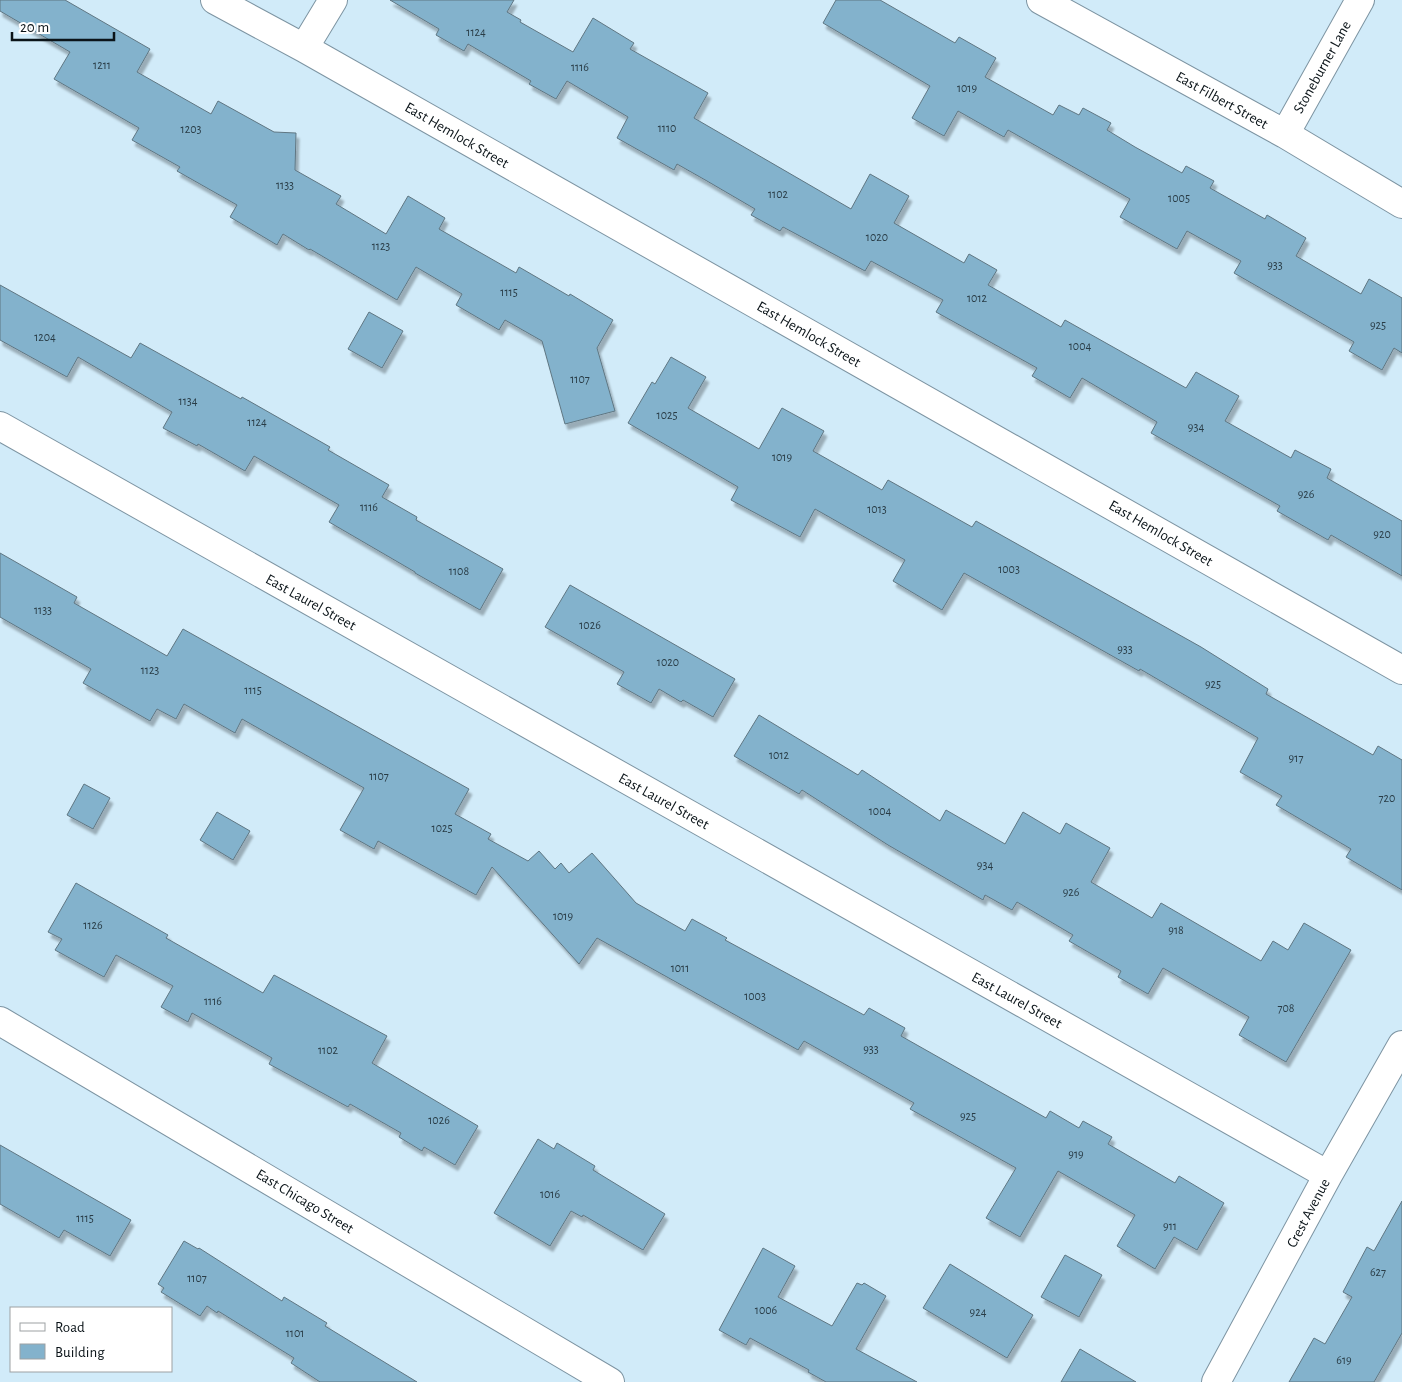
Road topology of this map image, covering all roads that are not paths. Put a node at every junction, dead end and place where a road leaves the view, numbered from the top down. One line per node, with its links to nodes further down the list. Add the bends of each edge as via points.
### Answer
1 (215, 0): 5 (street, East Hemlock Street)
2 (333, 0): 5 (street)
3 (1041, 0): 6 (street, East Filbert Street)
4 (1360, 0): 6 (street, Stoneburner Lane)
5 (304, 48): 9 (street, East Hemlock Street)
6 (1284, 134): 7 (street, East Filbert Street)
7 (1402, 204)
8 (0, 426): 12 (street, East Laurel Street)
9 (1402, 670)
10 (0, 1021): 13 (street, East Chicago Street)
11 (1402, 1045): 12 (street, Crest Avenue)
12 (1328, 1175): 14 (street, Crest Avenue)
13 (610, 1382)
14 (1216, 1382)

